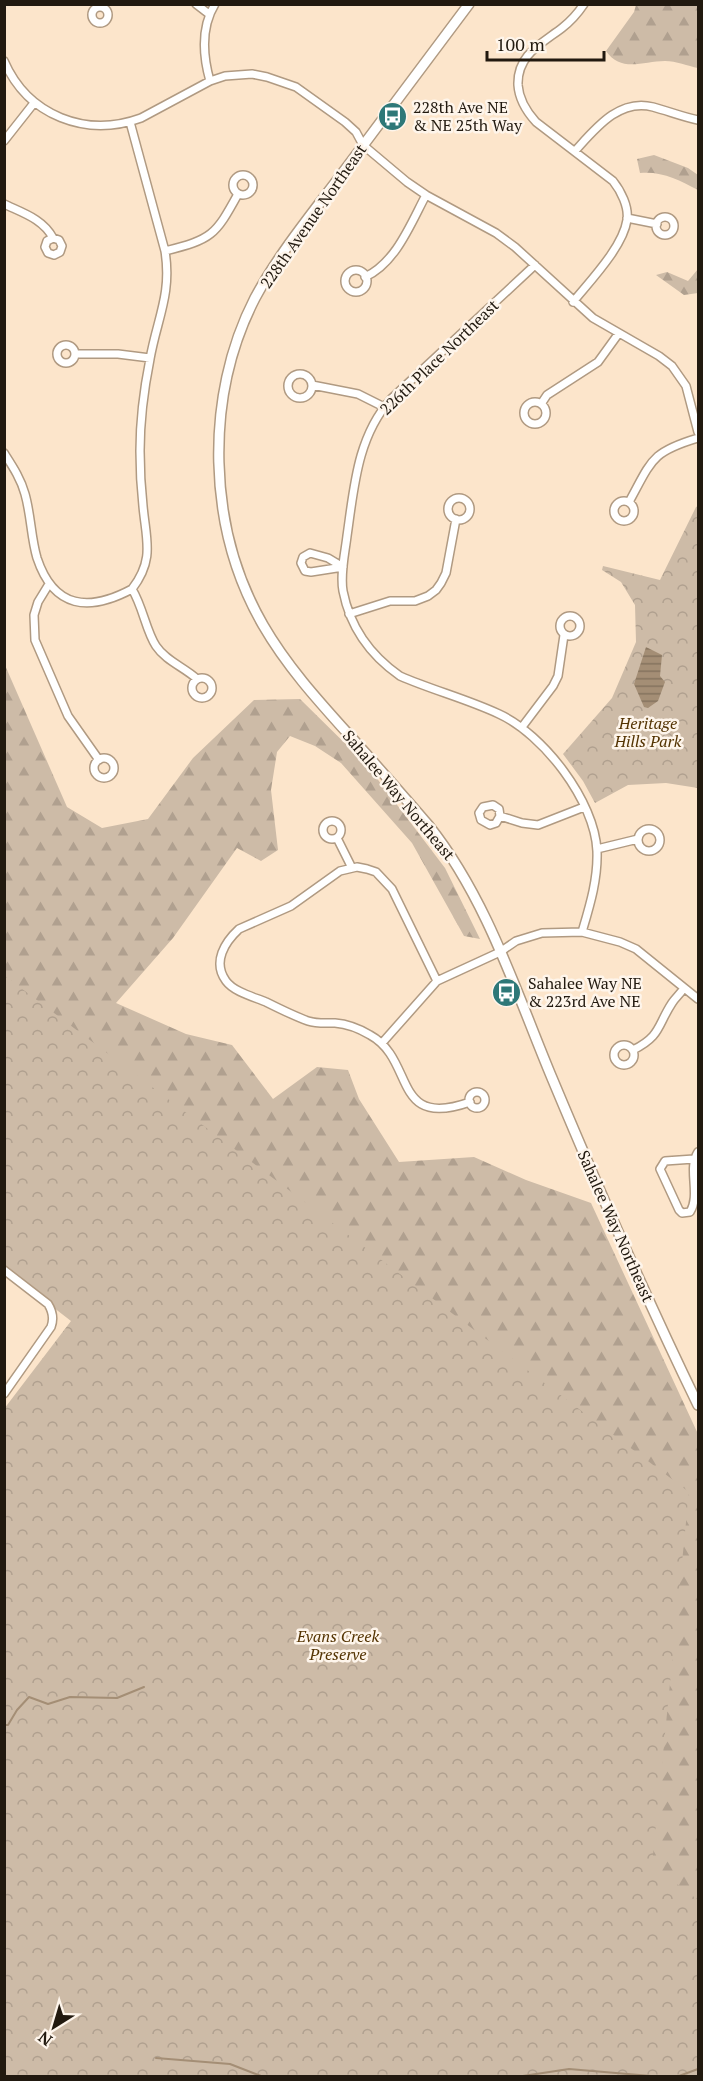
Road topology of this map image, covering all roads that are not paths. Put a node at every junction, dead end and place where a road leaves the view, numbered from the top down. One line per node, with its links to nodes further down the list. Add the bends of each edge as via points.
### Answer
1 (196, 4): 5 (street)
2 (215, 4): 5 (street)
3 (469, 4): 12 (main road, 228th Avenue Northeast)
4 (584, 4): 13 (street, via 576,16 532,50 518,79 521,103 536,122)
5 (209, 14): 7 (street, via 204,53)
6 (4, 61): 8 (street)
7 (210, 81): 10 (street); 12 (street, via 238,74 281,80 314,98 345,122)
8 (34, 103): 10 (street, via 81,124); 11 (street)
9 (699, 120): 13 (street, via 651,106 629,106 612,114)
10 (130, 122): 20 (street)
11 (4, 141)
12 (363, 145): 15 (street); 27 (main road, 228th Avenue Northeast, via 259,291)
13 (575, 151): 17 (street, via 613,181 623,198)
14 (238, 194): 20 (street, via 215,231 192,244)
15 (426, 195): 21 (street, via 496,233); 22 (street, via 389,258)
16 (4, 204): 19 (street, via 38,220)
17 (627, 218): 18 (street); 23 (street, via 612,252)
18 (657, 224)
19 (53, 238)
20 (165, 251): 26 (street, via 167,292)
21 (535, 265): 23 (street); 30 (street, 226th Place Northeast)
22 (365, 277)
23 (573, 302): 24 (street)
24 (620, 333): 29 (street, via 598,362 547,395); 31 (street, via 659,356 679,374 690,396)
25 (75, 354): 26 (street)
26 (150, 358): 38 (street, via 140,450 148,558)
27 (225, 384): 51 (main road, Sahalee Way Northeast, via 220,454 223,512 238,571 261,622 309,691 445,846 468,882)
28 (312, 385): 30 (street, via 358,394)
29 (541, 404)
30 (384, 407): 36 (street, 226th Place Northeast, via 359,458)
31 (699, 432)
32 (699, 438): 34 (street, via 672,446 657,456)
33 (4, 453): 37 (street, via 21,482 37,557)
34 (629, 502)
35 (456, 519): 39 (street, via 446,573 436,590 415,602 390,601)
36 (343, 567): 36 (street, via 310,553 303,557 305,571); 39 (street, 226th Place Northeast, via 342,588)
37 (50, 584): 38 (street, via 67,599 84,604); 43 (street, via 34,615 36,640 68,716)
38 (132, 589): 41 (street, via 155,644)
39 (349, 614): 42 (street, 226th Place Northeast, via 370,650 400,676 499,714)
40 (564, 634): 42 (street, via 558,676)
41 (197, 680)
42 (522, 727): 44 (street, 226th Place Northeast, via 546,748)
43 (99, 760)
44 (584, 807): 45 (street, via 538,825); 48 (street, 226th Place Northeast)
45 (500, 816)
46 (336, 838): 49 (street)
47 (638, 839): 48 (street)
48 (597, 849): 50 (street, 226th Place Northeast, via 594,892)
49 (352, 868): 52 (street, via 376,872 392,889); 55 (street, via 340,871 291,906 239,929 219,962 226,982 238,990 308,1021 346,1025)
50 (582, 932): 51 (street, via 542,933); 53 (street, via 636,950)
51 (500, 952): 52 (street); 60 (main road, Sahalee Way Northeast, via 645,1295)
52 (437, 981): 55 (street)
53 (684, 988): 54 (street); 56 (street, via 656,1034)
54 (699, 999)
55 (382, 1043): 57 (street, via 409,1092 423,1105 442,1110)
56 (633, 1050)
57 (470, 1102)
58 (696, 1156): 58 (street, via 665,1161 660,1169 682,1213 693,1208)
59 (4, 1270): 61 (street, via 52,1310 51,1327)
60 (696, 1393): 62 (main road, Sahalee Way Northeast)
61 (4, 1394)
62 (699, 1405)

